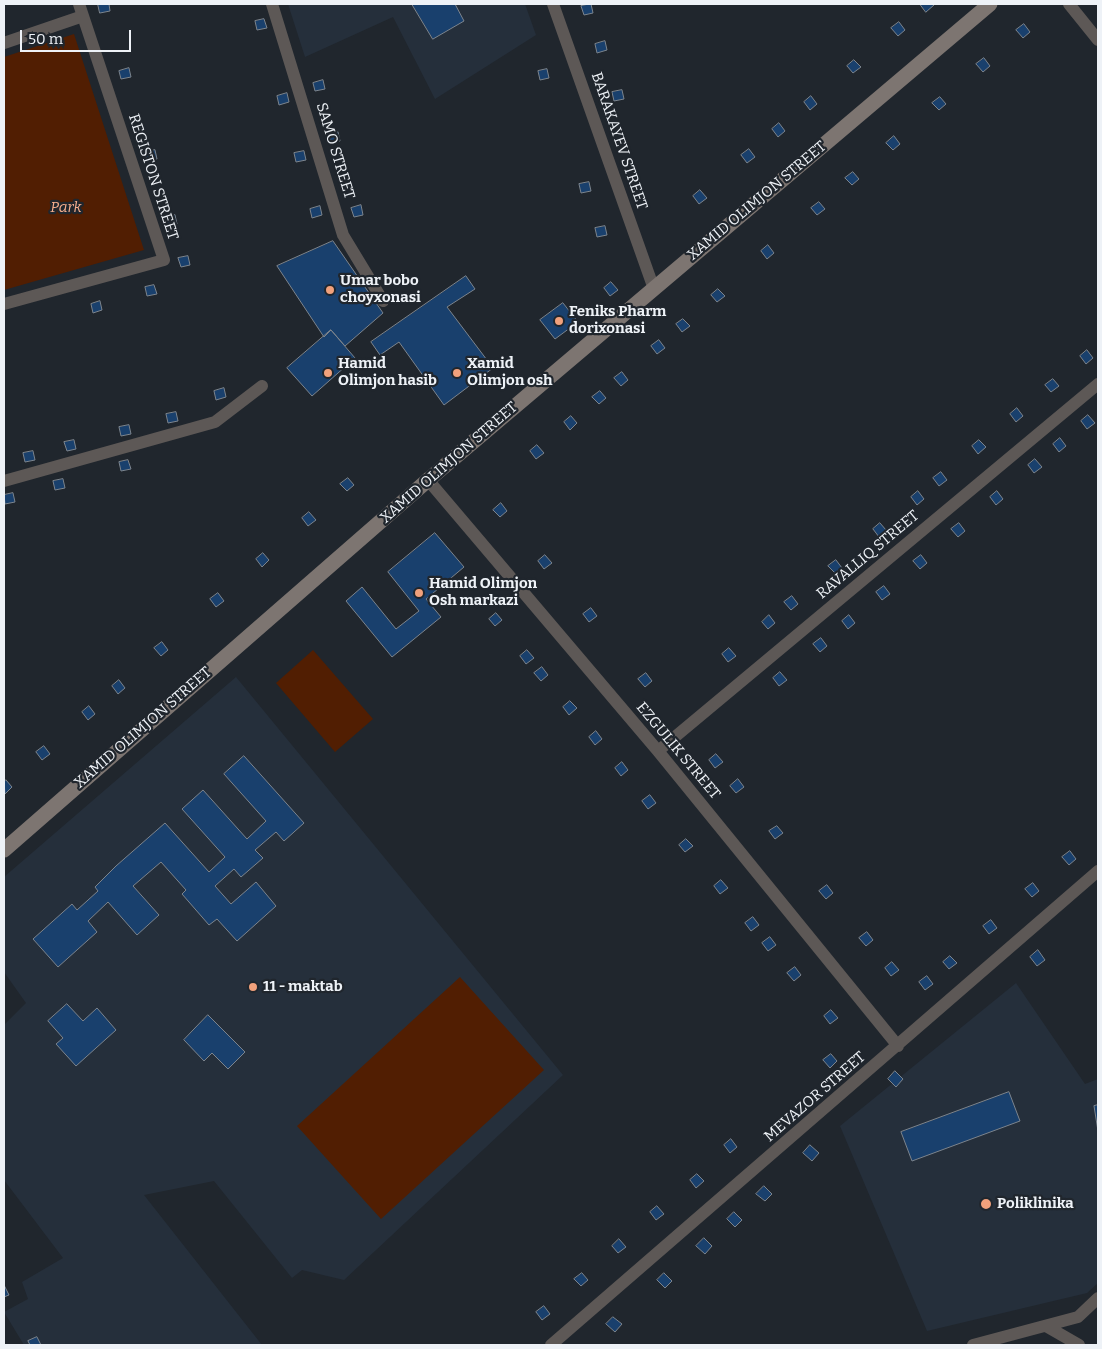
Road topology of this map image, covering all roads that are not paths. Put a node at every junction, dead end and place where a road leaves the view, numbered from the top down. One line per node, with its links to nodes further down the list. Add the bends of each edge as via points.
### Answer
1 (272, 4): 9 (street, SAMO STREET, via 343,235)
2 (554, 4): 8 (street, BARAKAYEV STREET)
3 (990, 4): 8 (main road, XAMID OLIMJON STREET)
4 (1069, 4): 6 (street)
5 (81, 10): 7 (street); 10 (street, REGISTON STREET, via 164,260)
6 (1098, 40)
7 (4, 43)
8 (654, 289): 13 (main road, XAMID OLIMJON STREET)
9 (383, 301)
10 (4, 304)
11 (1098, 384): 15 (street, RAVALLIQ STREET)
12 (262, 386): 14 (street, via 215,422)
13 (428, 480): 15 (street, EZGULIK STREET); 16 (main road, XAMID OLIMJON STREET)
14 (4, 481)
15 (658, 751): 18 (street, EZGULIK STREET)
16 (4, 850)
17 (1098, 871): 18 (street, MEVAZOR STREET)
18 (898, 1046): 21 (street, MEVAZOR STREET)
19 (1098, 1298): 20 (street, via 1078,1317)
20 (1046, 1326): 22 (street); 23 (street)
21 (551, 1345)
22 (973, 1345)
23 (1079, 1345)

